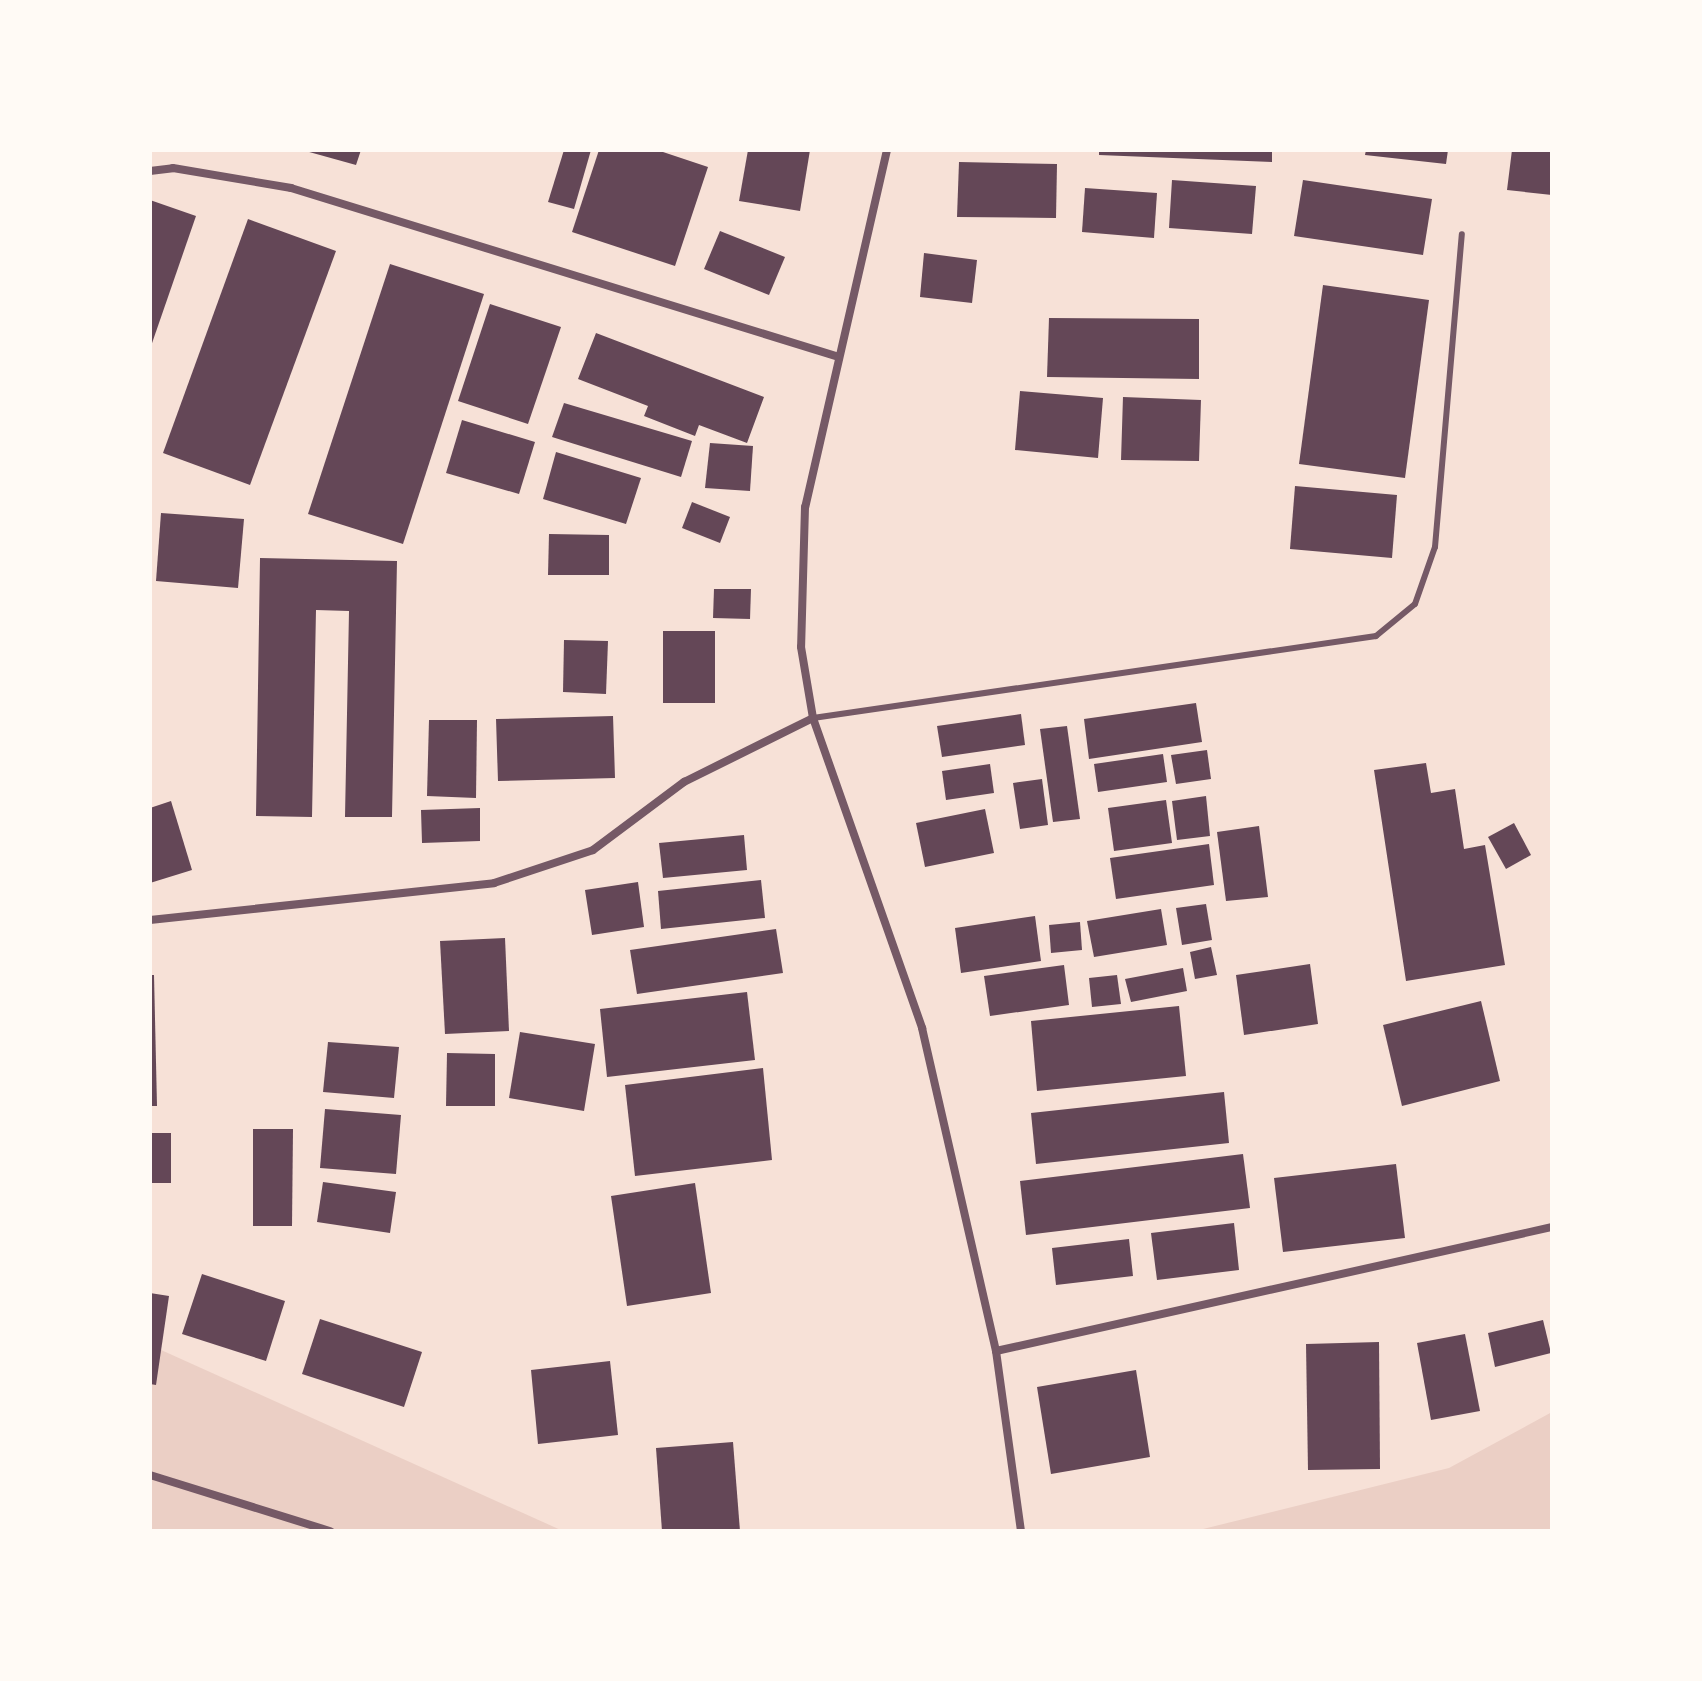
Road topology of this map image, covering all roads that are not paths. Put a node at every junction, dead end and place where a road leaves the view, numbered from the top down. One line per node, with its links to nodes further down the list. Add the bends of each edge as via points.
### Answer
1 (887, 150): 4 (street)
2 (150, 171): 4 (street, via 173,168 291,188)
3 (1462, 234): 5 (lane, via 1435,547 1415,604 1376,636)
4 (839, 357): 5 (street, via 805,507 801,647)
5 (813, 718): 6 (street, via 684,782 593,850 494,883); 8 (street, via 922,1028)
6 (150, 920)
7 (1552, 1227): 8 (street)
8 (996, 1351): 11 (street)
9 (150, 1475): 10 (street)
10 (330, 1531)
11 (1021, 1531)

